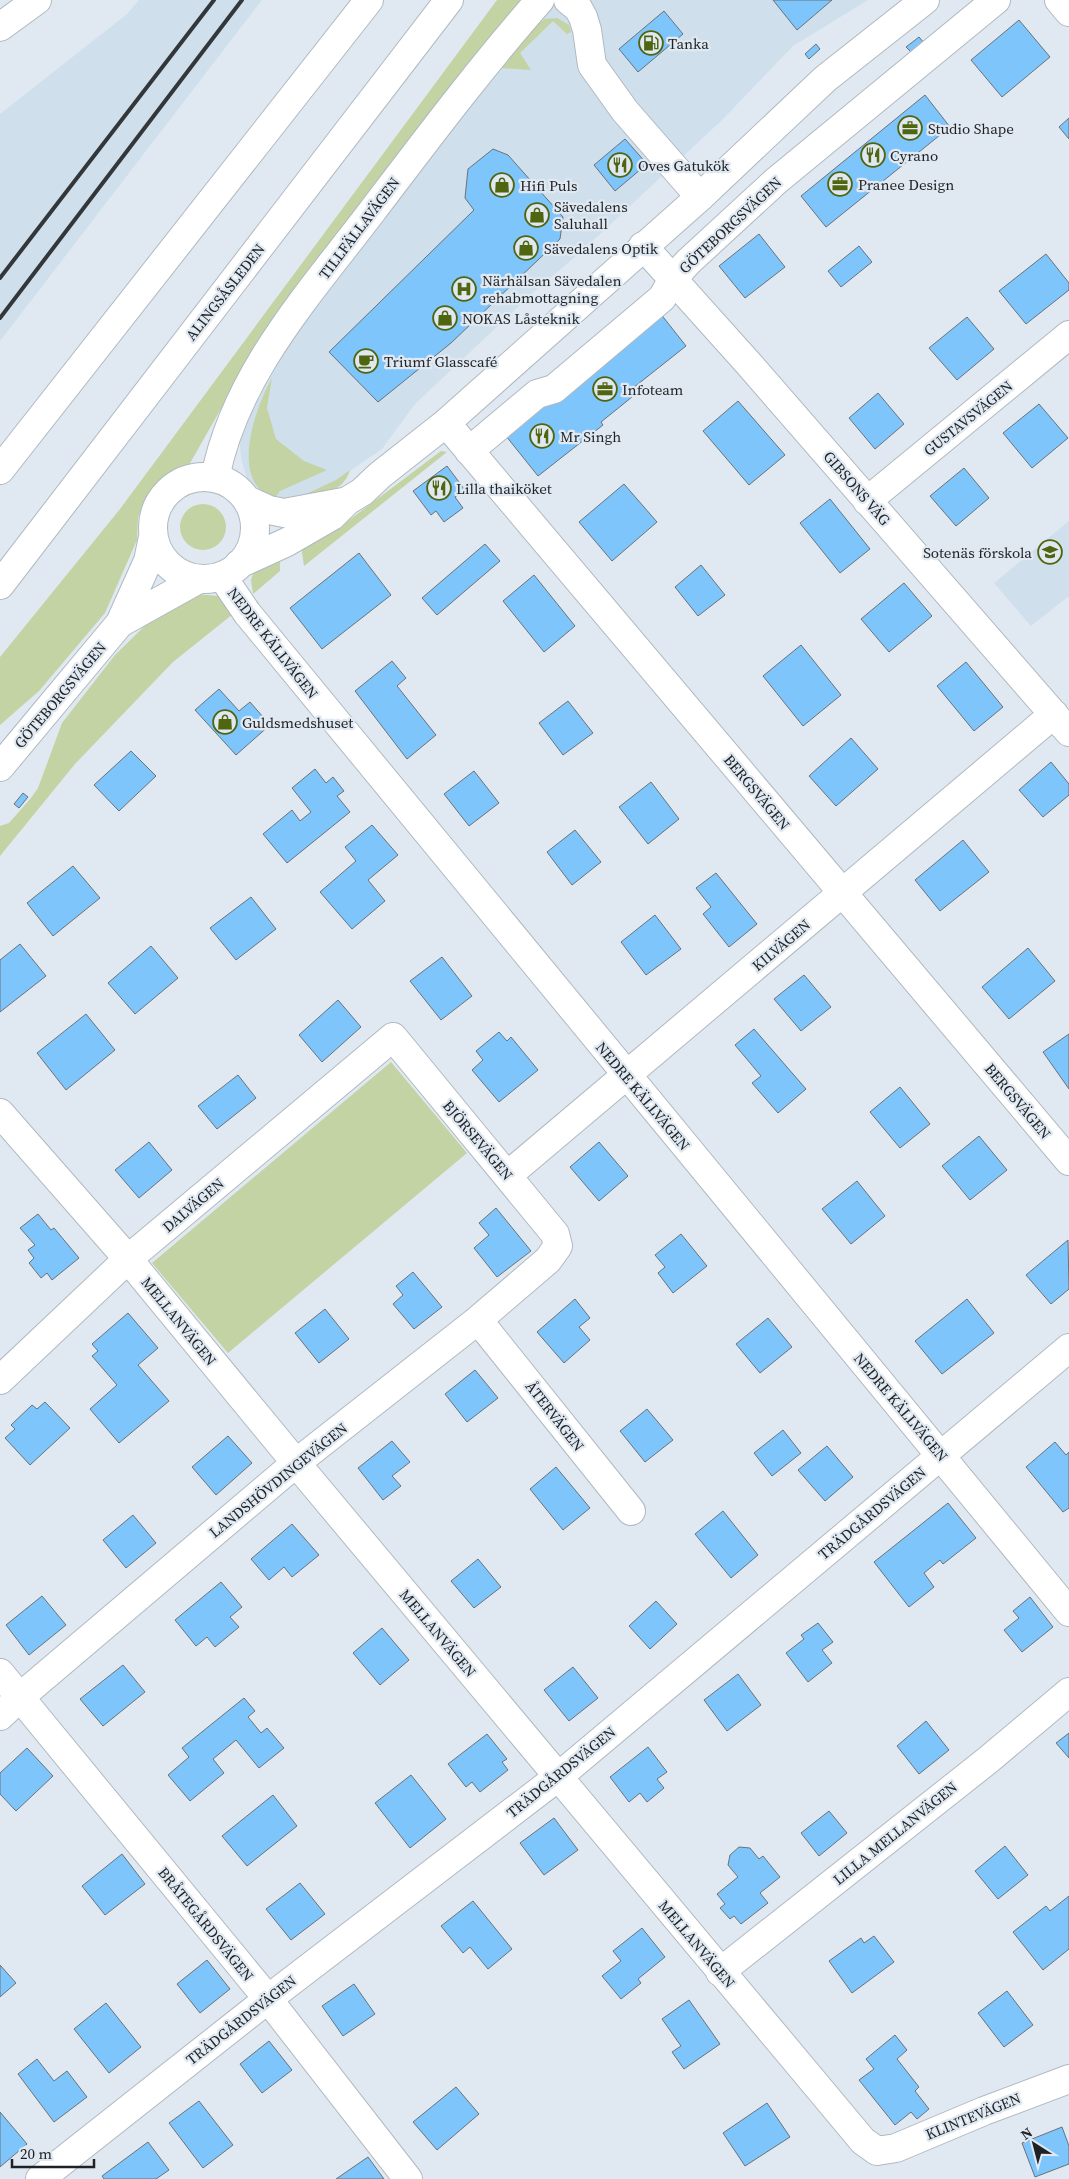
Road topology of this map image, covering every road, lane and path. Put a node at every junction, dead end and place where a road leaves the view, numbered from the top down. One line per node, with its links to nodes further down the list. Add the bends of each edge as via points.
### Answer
1 (38, 0): 10 (main road)
2 (368, 0): 17 (main road)
3 (449, 0): 24 (main road, ALINGSÅSLEDEN)
4 (540, 0): 18 (main road, TILLFÄLLAVÄGEN, via 488,60 258,366 239,404 218,459)
5 (568, 0): 11 (main road, via 583,17 592,65 625,111)
6 (925, 0): 11 (main road, GÖTEBORGSVÄGEN, via 825,79)
7 (996, 0): 13 (main road, GÖTEBORGSVÄGEN, via 776,181)
8 (1059, 0): 9 (main road)
9 (1069, 12)
10 (0, 27)
11 (700, 197): 12 (main road, GÖTEBORGSVÄGEN)
12 (643, 246): 13 (main road, GIBSONS VÄG); 15 (main road, GÖTEBORGSVÄGEN)
13 (673, 279): 16 (main road, GÖTEBORGSVÄGEN, via 662,298 577,370 554,389 537,394); 21 (main road, GIBSONS VÄG)
14 (1069, 335): 21 (main road, GUSTAVSVÄGEN)
15 (446, 422): 16 (main road, BERGSVÄGEN); 20 (main road, GÖTEBORGSVÄGEN)
16 (469, 451): 28 (main road, BERGSVÄGEN)
17 (0, 470)
18 (215, 478): 19 (main road, via 233,486); 22 (main road, via 190,478 168,491 155,512)
19 (247, 500): 20 (main road, GÖTEBORGSVÄGEN, via 284,513); 23 (main road, via 254,519 251,548)
20 (347, 501): 23 (main road, GÖTEBORGSVÄGEN, via 332,516 308,530)
21 (867, 501): 26 (main road, GIBSONS VÄG)
22 (153, 537): 23 (main road, via 158,553 168,566 183,575); 25 (main road, GÖTEBORGSVÄGEN, via 148,561)
23 (220, 573): 25 (main road, GÖTEBORGSVÄGEN); 30 (main road, NEDRE KÄLLVÄGEN, via 253,620)
24 (0, 585)
25 (120, 623): 27 (main road, GÖTEBORGSVÄGEN)
26 (1061, 723): 28 (main road, KILVÄGEN)
27 (0, 768)
28 (842, 893): 30 (main road, KILVÄGEN); 32 (main road, BERGSVÄGEN)
29 (392, 1037): 33 (main road, BJÖRSEVÄGEN); 35 (main road, DALVÄGEN)
30 (625, 1074): 33 (main road, KILVÄGEN); 39 (main road, NEDRE KÄLLVÄGEN)
31 (0, 1113): 35 (main road, MELLANVÄGEN)
32 (1069, 1161)
33 (508, 1175): 34 (main road, BJÖRSEVÄGEN, via 555,1234)
34 (558, 1246): 36 (main road, LANDSHÖVDINGEVÄGEN, via 548,1260)
35 (128, 1259): 38 (main road, DALVÄGEN); 40 (main road, MELLANVÄGEN)
36 (478, 1320): 40 (main road, LANDSHÖVDINGEVÄGEN); 41 (main road, ÅTERVÄGEN)
37 (1069, 1348): 39 (main road, TRÄDGÅRDSVÄGEN)
38 (0, 1380)
39 (941, 1455): 42 (main road, NEDRE KÄLLVÄGEN); 47 (main road, TRÄDGÅRDSVÄGEN)
40 (296, 1463): 45 (main road, LANDSHÖVDINGEVÄGEN); 47 (main road, MELLANVÄGEN)
41 (631, 1512)
42 (1069, 1612)
43 (0, 1673): 45 (main road, BRÅTEGÅRDSVÄGEN)
44 (1069, 1692): 48 (main road, LILLA MELLANVÄGEN)
45 (20, 1696): 46 (main road, LANDSHÖVDINGEVÄGEN); 49 (main road, BRÅTEGÅRDSVÄGEN)
46 (0, 1716)
47 (558, 1777): 48 (main road, MELLANVÄGEN); 49 (main road, TRÄDGÅRDSVÄGEN)
48 (720, 1972): 51 (main road, MELLANVÄGEN, via 863,2141)
49 (268, 1999): 52 (main road, TRÄDGÅRDSVÄGEN); 53 (main road, BRÅTEGÅRDSVÄGEN)
50 (1069, 2079): 51 (main road, KLINTEVÄGEN, via 896,2148)
51 (877, 2150)
52 (40, 2179)
53 (408, 2179)

